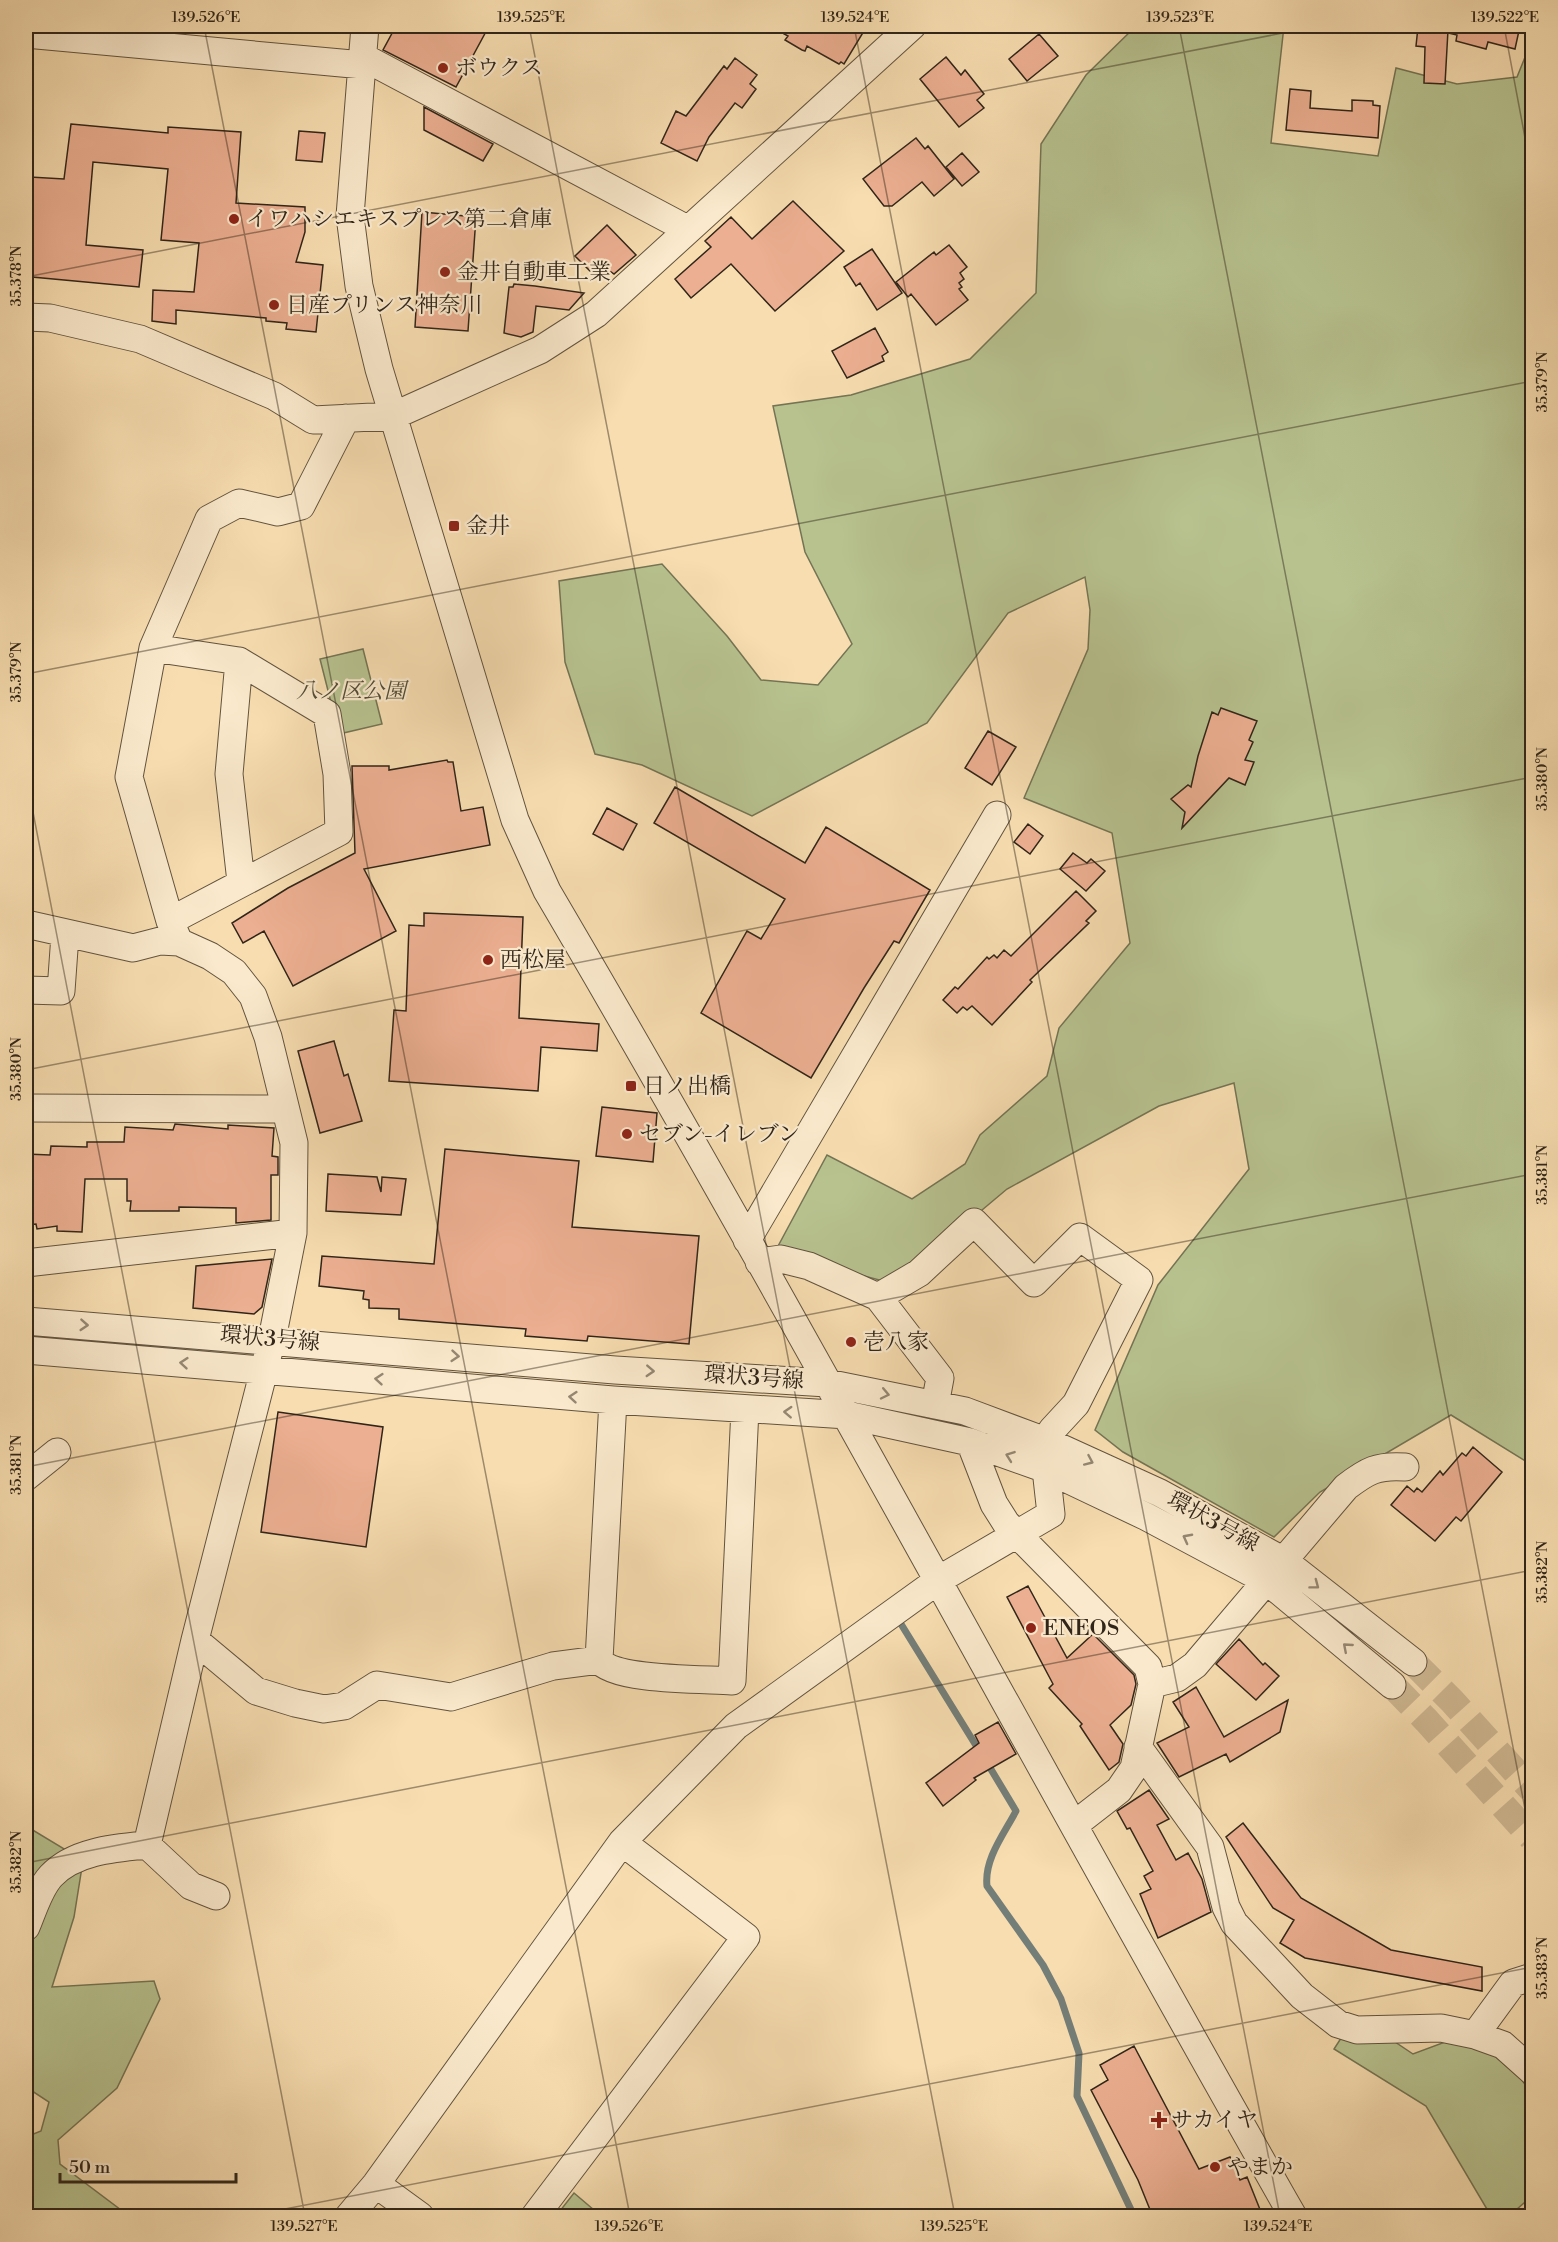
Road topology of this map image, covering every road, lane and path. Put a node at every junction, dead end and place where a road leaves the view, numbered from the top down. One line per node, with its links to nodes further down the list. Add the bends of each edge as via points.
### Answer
1 (365, 26): 4 (street)
2 (912, 26): 5 (street)
3 (26, 34): 4 (street)
4 (363, 61): 5 (street); 7 (street, via 350,216 359,286)
5 (687, 229): 7 (street, via 596,314 540,350)
6 (26, 317): 8 (street, via 50,318 141,339 274,396 314,420)
7 (393, 416): 8 (street); 20 (street, via 515,819 547,891)
8 (346, 418): 9 (street, via 301,506 278,512 239,503 209,519)
9 (153, 648): 10 (street); 14 (street, via 129,777)
10 (239, 661): 12 (street, via 229,774); 12 (street, via 327,714 337,774 339,832)
11 (997, 815): 20 (street)
12 (241, 882): 14 (street)
13 (26, 924): 15 (street)
14 (174, 931): 15 (street, via 160,941 133,948); 18 (street, via 234,972 253,996 268,1037)
15 (65, 935): 16 (street, via 61,991)
16 (26, 990)
17 (26, 1108): 18 (street)
18 (285, 1108): 19 (street, via 294,1143)
19 (293, 1233): 21 (street); 24 (street)
20 (753, 1251): 22 (street, via 809,1266); 27 (street)
21 (26, 1263)
22 (878, 1297): 29 (street, via 940,1378); 33 (street, via 919,1273 974,1222 1034,1282 1080,1237 1139,1280 1076,1404 1052,1430)
23 (26, 1321): 24 (street, 環状3号線, one-way to 24)
24 (272, 1339): 26 (street); 27 (street, 環状3号線, one-way to 27, via 615,1370)
25 (26, 1350): 26 (street, 環状3号線, one-way to 25)
26 (264, 1369): 28 (street, 環状3号線, one-way to 26); 41 (street)
27 (827, 1383): 29 (street, 環状3号線, one-way to 29); 31 (street)
28 (613, 1400): 30 (street, 環状3号線); 42 (street)
29 (935, 1405): 33 (street, 環状3号線, via 965,1411)
30 (745, 1409): 31 (street, 環状3号線, one-way to 30); 42 (street, via 732,1681 631,1675)
31 (847, 1415): 32 (street, 環状3号線); 40 (street)
32 (970, 1442): 36 (street, 環状3号線, one-way to 32); 38 (street, via 993,1504)
33 (1048, 1442): 39 (street, 環状3号線, one-way to 39, via 1160,1493)
34 (57, 1452): 37 (street)
35 (1405, 1467): 39 (street, via 1384,1466 1364,1473 1346,1487)
36 (1046, 1469): 38 (street, via 1051,1514); 39 (street, 環状3号線, one-way to 36)
37 (26, 1477)
38 (1016, 1533): 40 (street); 44 (street, via 1148,1667)
39 (1275, 1571): 43 (street, 環状3号線, one-way to 43); 44 (street, via 1195,1665 1178,1678); 45 (street, 環状3号線, one-way to 39)
40 (940, 1579): 47 (street); 48 (street, via 736,1726)
41 (195, 1640): 42 (street, via 256,1691 324,1709 344,1706 377,1685 451,1696 553,1666); 49 (street)
42 (599, 1660)
43 (1413, 1662)
44 (1152, 1684): 46 (street)
45 (1392, 1685)
46 (1138, 1747): 47 (street, via 1134,1768 1119,1790); 53 (street, via 1210,1847 1234,1923 1302,1996 1338,2024 1357,2030 1441,2028)
47 (1074, 1825): 59 (street)
48 (622, 1842): 55 (street); 58 (street, via 746,1937)
49 (147, 1845): 50 (street, via 191,1886); 51 (street, via 92,1854 64,1864 49,1878)
50 (216, 1896)
51 (26, 1927)
52 (1533, 1977): 53 (street, via 1513,1983)
53 (1475, 2035): 54 (street, via 1503,2045)
54 (1533, 2071)
55 (376, 2184): 56 (street); 57 (street)
56 (349, 2217)
57 (420, 2217)
58 (535, 2217)
59 (1293, 2217)

